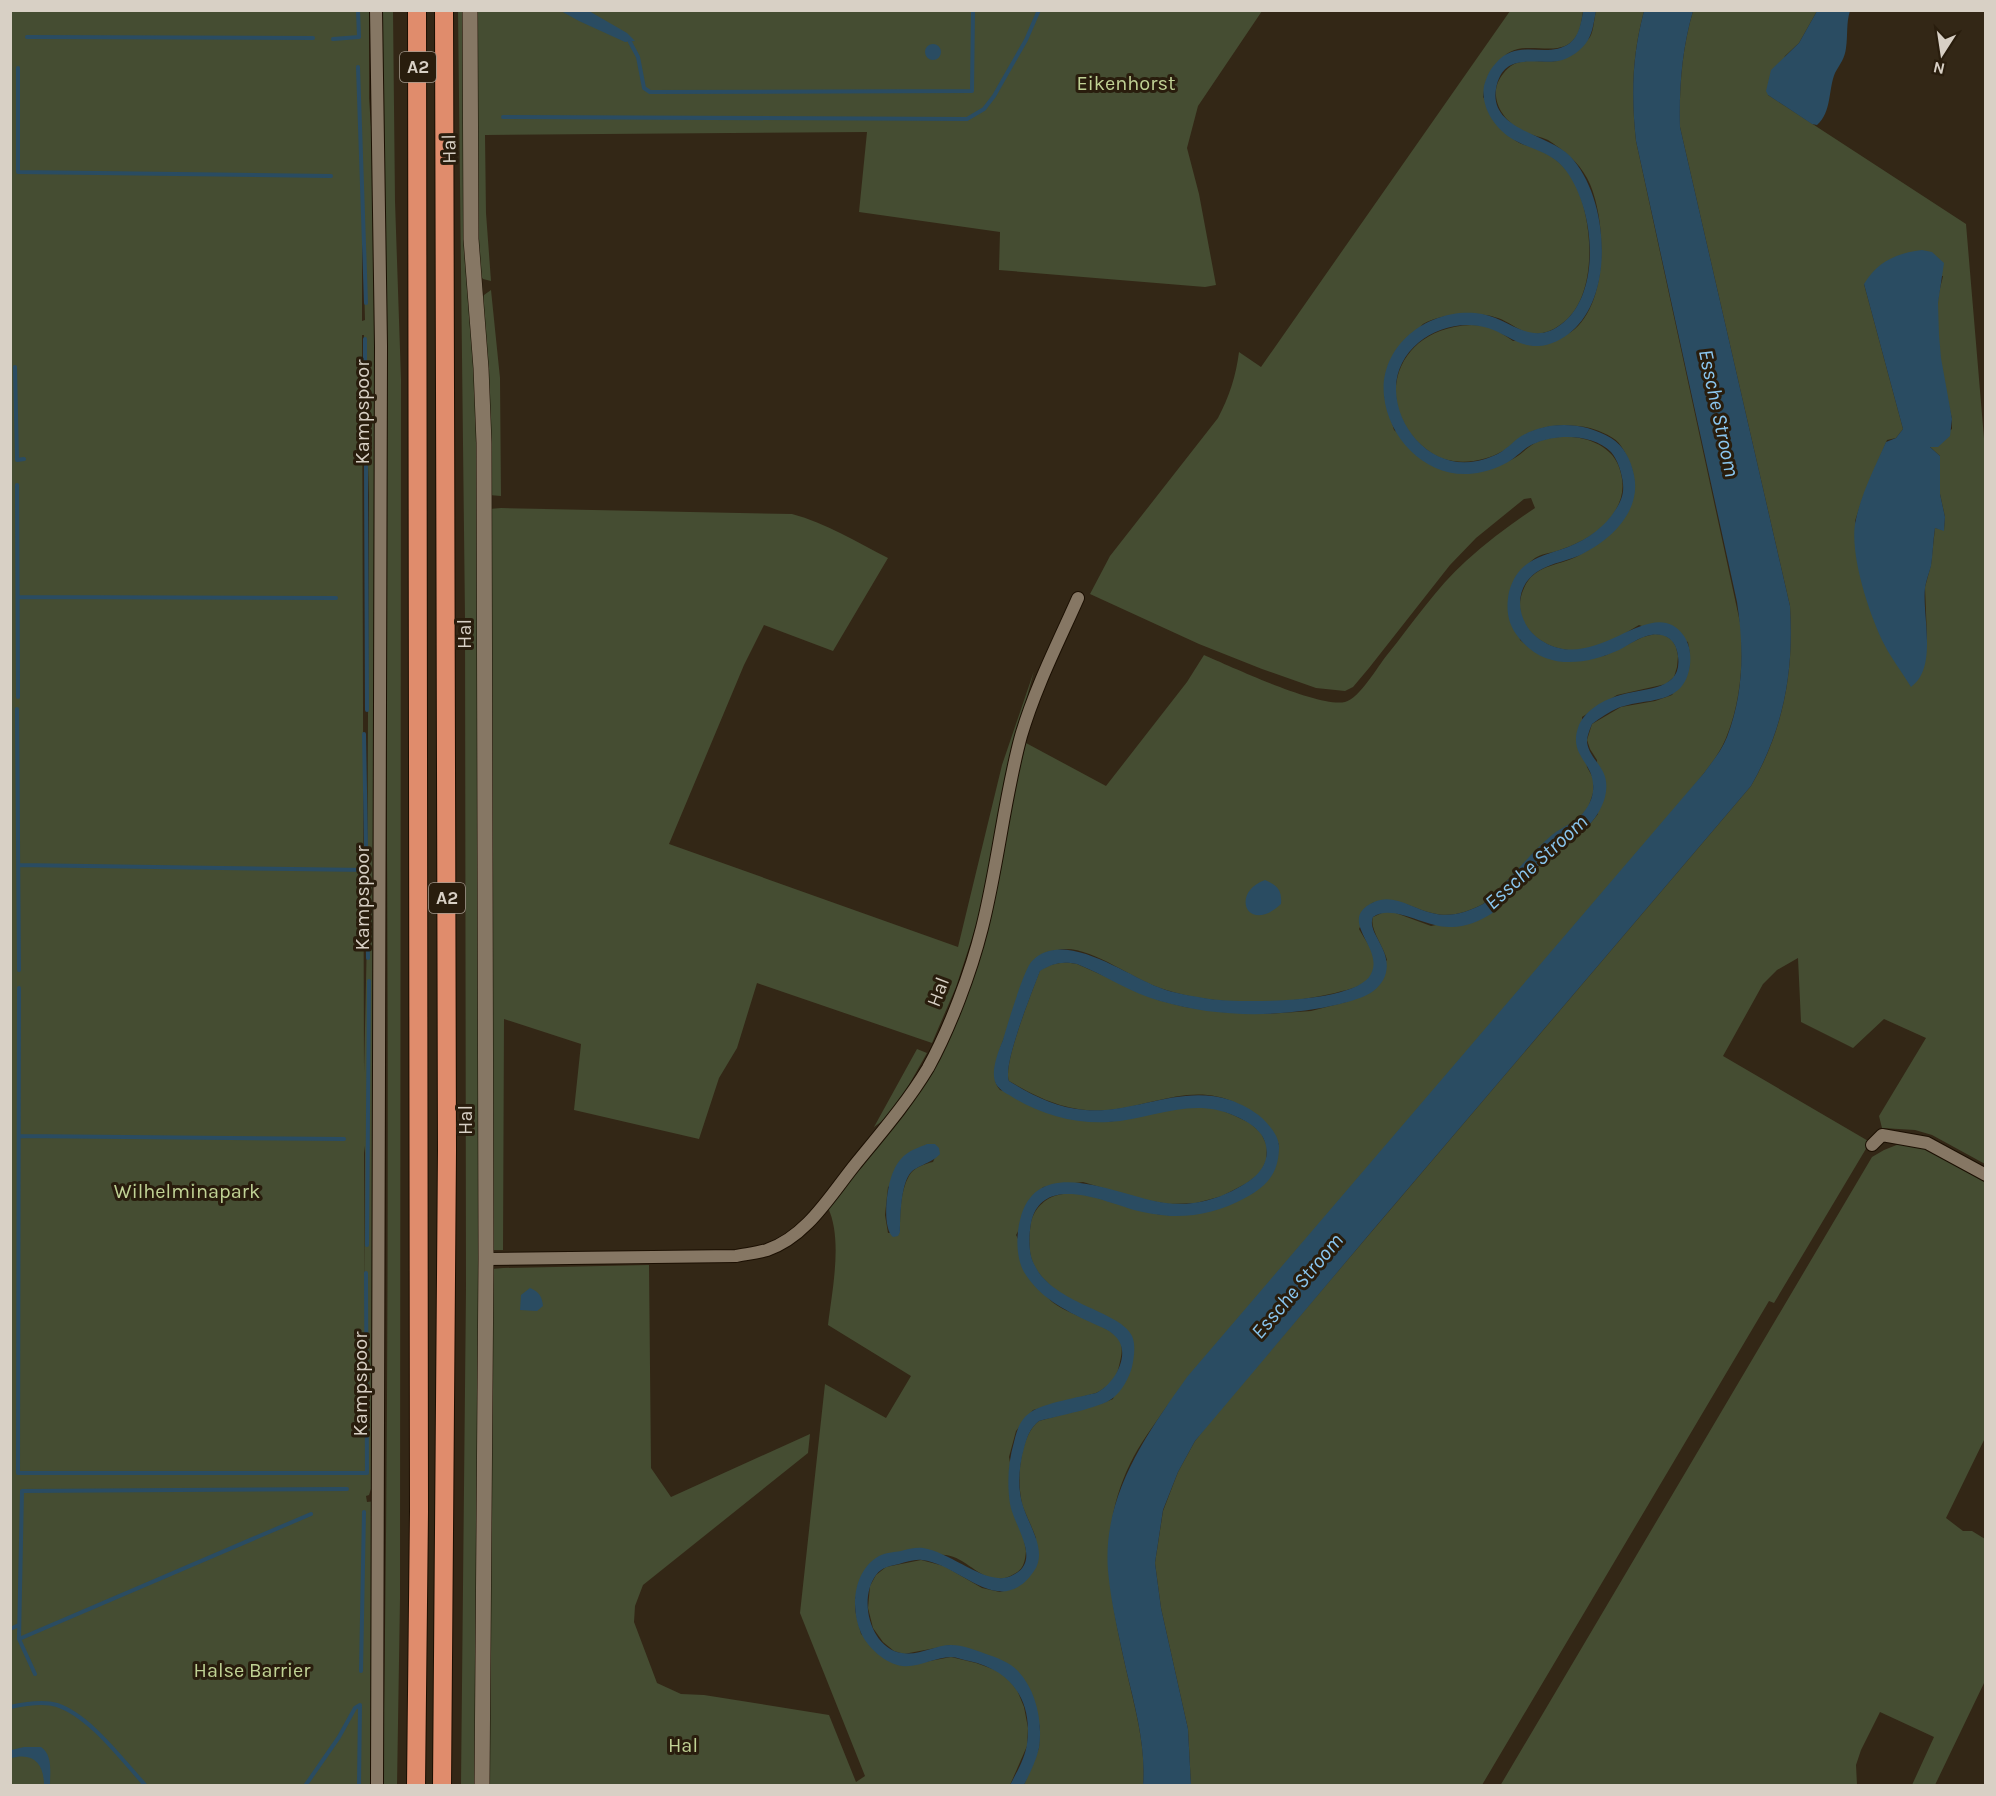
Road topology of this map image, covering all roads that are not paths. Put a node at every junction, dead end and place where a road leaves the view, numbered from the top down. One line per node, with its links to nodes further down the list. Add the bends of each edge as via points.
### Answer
1 (375, 10): 9 (street, Kampspoor, via 381,346)
2 (417, 10): 10 (highway, A2)
3 (444, 10): 11 (highway, A2, via 447,1150)
4 (470, 10): 8 (street, Hal, via 471,239 484,425)
5 (1078, 598): 8 (street, Hal, via 1026,720 982,928 936,1052 899,1110 819,1210 791,1238 767,1250 736,1256)
6 (1872, 1145): 7 (street, via 1882,1135 1927,1143)
7 (1986, 1175)
8 (486, 1259): 12 (street, Hal)
9 (377, 1785)
10 (416, 1785)
11 (442, 1785)
12 (482, 1785)

